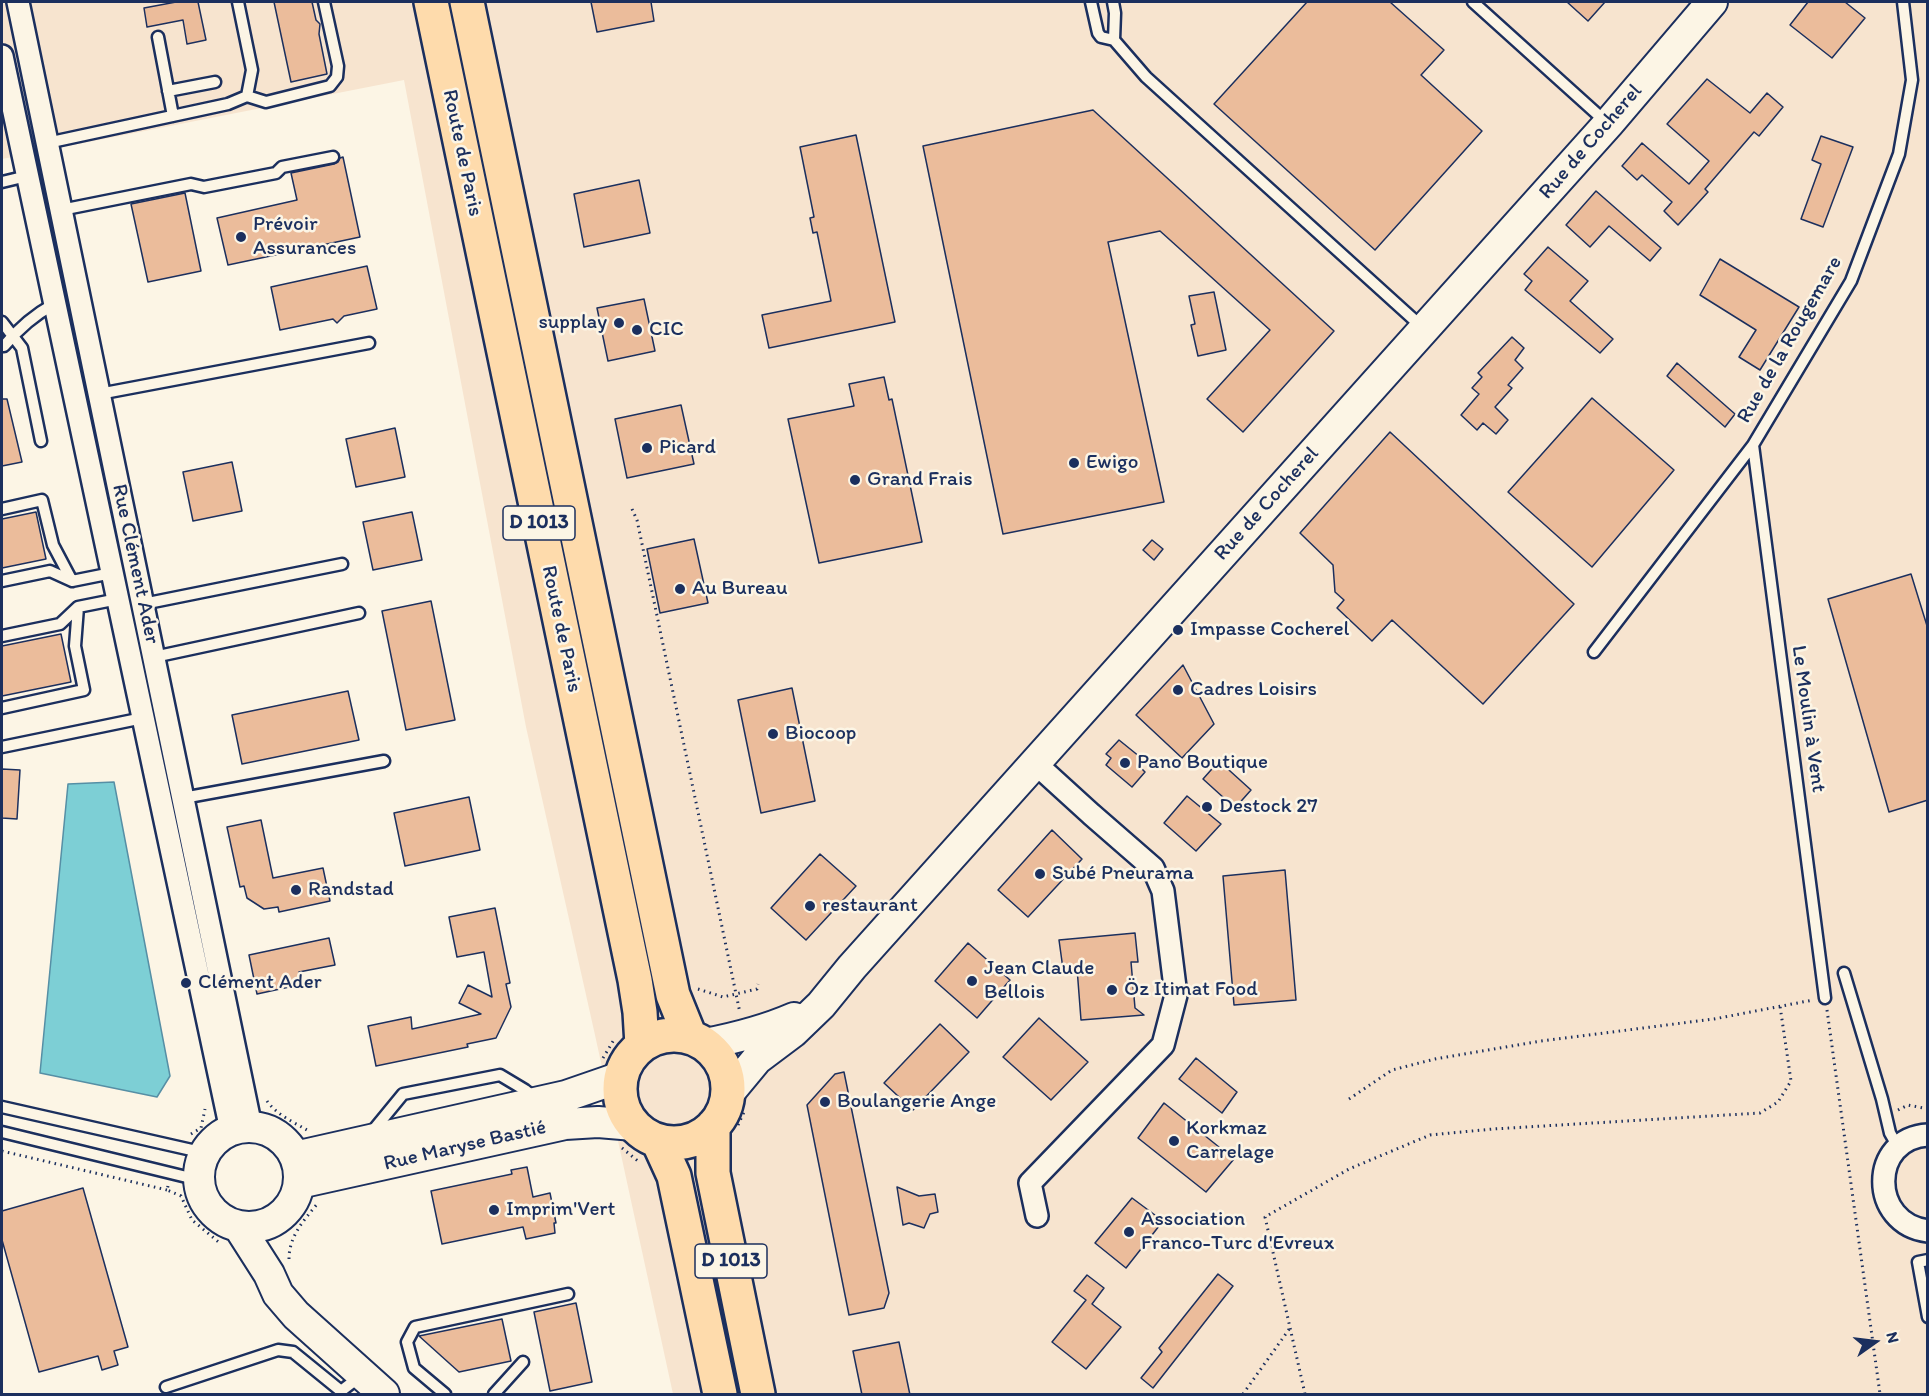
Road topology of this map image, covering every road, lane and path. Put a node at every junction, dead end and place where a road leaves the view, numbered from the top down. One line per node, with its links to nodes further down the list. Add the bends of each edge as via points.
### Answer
1 (18, 2): 19 (street, Rue Clément Ader)
2 (238, 2): 16 (lane, via 252,70)
3 (324, 2): 16 (lane, via 338,66 337,77 330,86 266,102)
4 (431, 2): 61 (main road, Route de Paris / D 1013, via 635,980)
5 (467, 2): 60 (main road, Route de Paris / D 1013, via 673,995)
6 (1091, 2): 12 (lane, via 1098,33)
7 (1113, 2): 12 (lane)
8 (1473, 2): 18 (lane)
9 (1712, 2): 18 (street, Rue de Cocherel)
10 (1903, 2): 32 (lane, Rue de la Rougemare, via 1912,80 1899,154 1851,281)
11 (158, 37): 15 (lane)
12 (1114, 40): 26 (lane, via 1146,77)
13 (2, 56): 21 (street, Rue Clément Ader)
14 (215, 82): 15 (lane)
15 (168, 91): 17 (lane)
16 (247, 96): 17 (lane)
17 (173, 116): 19 (lane)
18 (1608, 124): 26 (street, Rue de Cocherel)
19 (47, 143): 23 (street, Rue Clément Ader)
20 (333, 157): 23 (lane, via 204,188 191,184)
21 (27, 176): 22 (lane); 24 (street, Rue Clément Ader)
22 (2, 182)
23 (61, 210): 30 (street, Rue Clément Ader)
24 (54, 304): 27 (lane); 36 (street, Rue Clément Ader)
25 (2, 322): 27 (lane)
26 (1425, 329): 50 (street, Rue de Cocherel)
27 (13, 335): 29 (lane); 31 (lane, via 22,348)
28 (369, 343): 30 (lane)
29 (2, 346)
30 (99, 394): 40 (street, Rue Clément Ader)
31 (41, 441)
32 (1753, 445): 44 (lane, Rue de la Rougemare); 56 (lane, Le Moulin à Vent)
33 (2, 508): 38 (lane, via 42,500 53,545)
34 (632, 510): 55 (path, via 640,531)
35 (342, 564): 40 (lane)
36 (112, 573): 38 (lane); 39 (street, Rue Clément Ader)
37 (2, 581): 38 (lane, via 50,571)
38 (72, 581)
39 (118, 599): 41 (lane); 47 (street, Rue Clément Ader)
40 (143, 604): 45 (street, Rue Clément Ader)
41 (78, 607): 43 (lane, via 60,624); 46 (lane, via 75,646 84,690)
42 (359, 613): 45 (lane)
43 (2, 636)
44 (1594, 652)
45 (154, 657): 51 (street, Rue Clément Ader)
46 (2, 708)
47 (143, 718): 48 (lane); 70 (street, Rue Clément Ader)
48 (2, 747)
49 (384, 761): 51 (lane)
50 (1035, 763): 57 (street, Rue de Cocherel); 80 (street, via 1154,868 1163,891 1176,995 1163,1045 1030,1183)
51 (183, 798): 63 (street, Rue Clément Ader)
52 (1844, 973): 68 (lane)
53 (759, 984): 55 (path, via 757,989)
54 (692, 987): 55 (path, via 723,997)
55 (736, 993): 59 (path)
56 (1825, 998): 58 (path); 99 (path)
57 (821, 1005): 60 (street, Rue de Cocherel, via 749,1035); 64 (street, Rue de Cocherel, via 757,1059)
58 (1780, 1006): 65 (path, via 1435,1059 1392,1070); 88 (path, via 1791,1081 1778,1102 1760,1113 1430,1136 1349,1169 1265,1217)
59 (741, 1020)
60 (697, 1041): 61 (main road, via 673,1035 657,1037); 64 (main road, via 715,1054 723,1066)
61 (642, 1045): 62 (main road, via 625,1065)
62 (621, 1077): 74 (main road, via 622,1102); 78 (street, Rue Maryse Bastié, via 540,1102 366,1141)
63 (244, 1090): 70 (street, Rue Clément Ader); 71 (path, via 256,1087 271,1107)
64 (728, 1094): 69 (main road, via 724,1110)
65 (1349, 1099)
66 (2, 1107): 77 (lane)
67 (1928, 1109): 68 (path, via 1908,1105)
68 (1886, 1117): 75 (lane)
69 (713, 1126): 74 (main road, via 688,1141); 96 (main road, D 1013, via 713,1173)
70 (241, 1129): 77 (street, via 216,1138); 78 (street, via 265,1130 277,1136 287,1145)
71 (310, 1131)
72 (2, 1132): 77 (lane)
73 (1928, 1135): 75 (street)
74 (636, 1143): 78 (street, Rue Maryse Bastié, via 598,1122 565,1124); 95 (main road, D 1013, via 674,1176)
75 (1898, 1147): 83 (street, via 1883,1174 1888,1205 1910,1227)
76 (2, 1151): 79 (path)
77 (202, 1166): 82 (street, via 203,1199 224,1222)
78 (297, 1170): 81 (street, via 295,1197)
79 (167, 1190)
80 (1037, 1216)
81 (276, 1220): 82 (street, via 252,1228); 85 (street, via 269,1250)
82 (239, 1227): 85 (street)
83 (1928, 1231)
84 (1928, 1260): 87 (lane, via 1917,1262)
85 (269, 1274): 90 (street, via 278,1294 296,1315)
86 (568, 1294): 93 (lane, via 415,1327 407,1342 414,1368)
87 (1928, 1317)
88 (1290, 1328): 97 (path); 98 (path)
89 (523, 1362): 94 (lane)
90 (362, 1375): 91 (lane, via 341,1391 293,1352 278,1350); 92 (street)
91 (166, 1386)
92 (384, 1395)
93 (446, 1395)
94 (494, 1395)
95 (720, 1395)
96 (758, 1395)
97 (1243, 1395)
98 (1305, 1395)
99 (1880, 1395)

